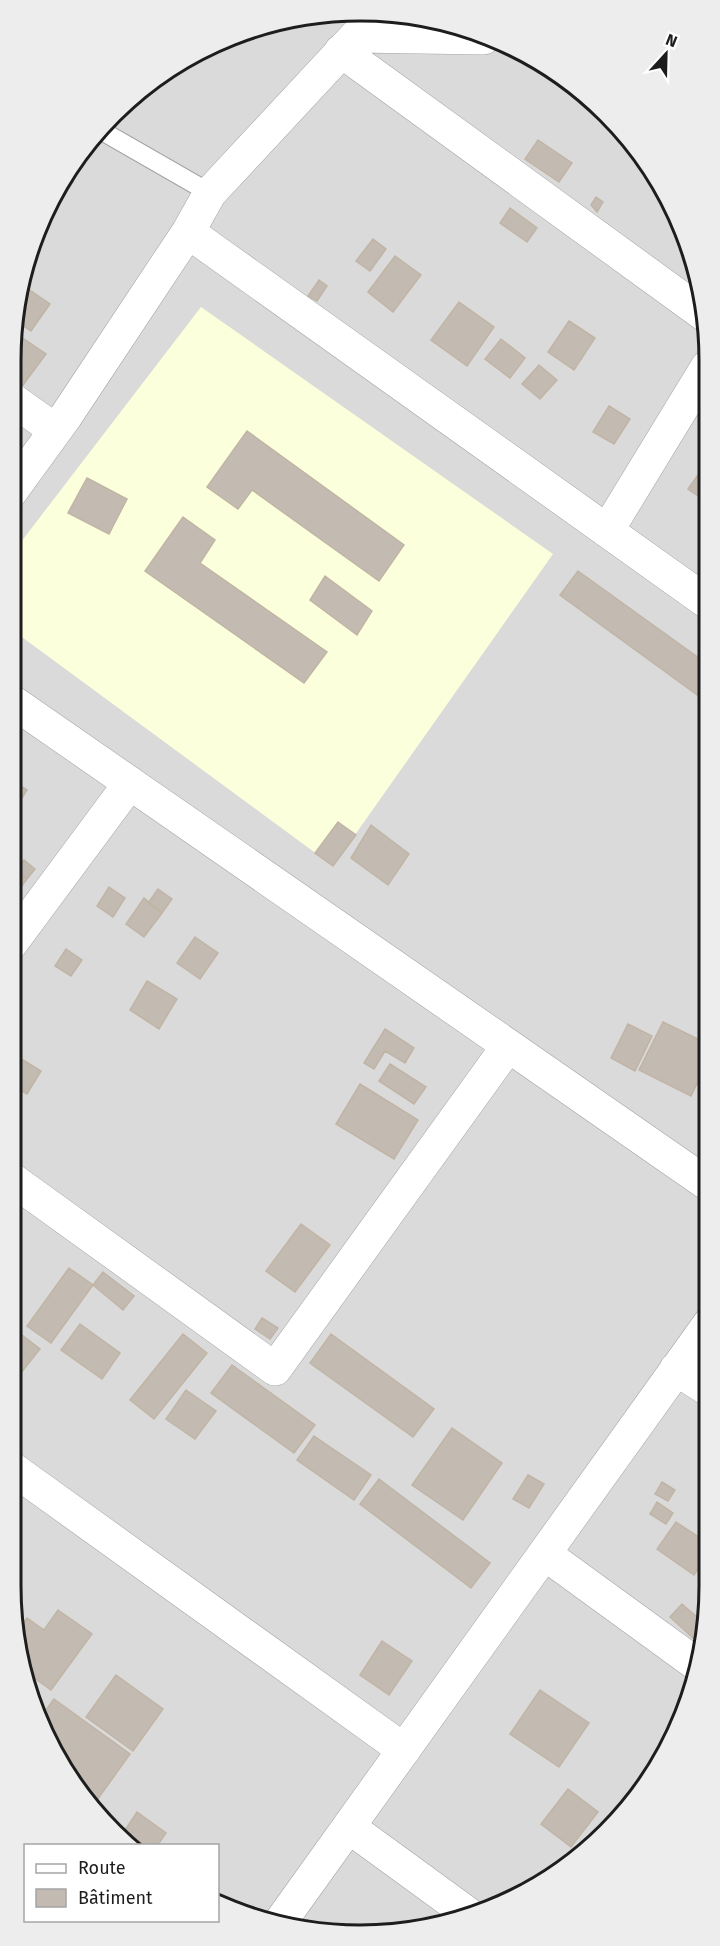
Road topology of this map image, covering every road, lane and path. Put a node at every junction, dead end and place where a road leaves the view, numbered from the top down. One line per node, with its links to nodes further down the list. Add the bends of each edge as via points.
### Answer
1 (350, 35): 2 (street); 4 (street); 6 (street)
2 (464, 38)
3 (107, 134): 4 (lane)
4 (210, 193): 5 (street)
5 (188, 232): 9 (street); 11 (street)
6 (694, 307)
7 (699, 380): 11 (street)
8 (21, 406): 9 (street)
9 (55, 430): 10 (street)
10 (21, 478)
11 (607, 531): 12 (street)
12 (699, 596)
13 (21, 708): 14 (street)
14 (130, 783): 15 (street); 16 (street)
15 (21, 930)
16 (508, 1046): 17 (street); 18 (street, via 275,1369)
17 (699, 1178)
18 (21, 1186)
19 (699, 1338): 20 (street)
20 (676, 1369): 21 (street); 23 (street)
21 (699, 1384)
22 (21, 1475): 25 (street)
23 (545, 1554): 24 (street); 25 (street)
24 (690, 1660)
25 (404, 1750): 26 (street)
26 (349, 1827): 27 (street); 28 (street)
27 (462, 1909)
28 (285, 1916)

